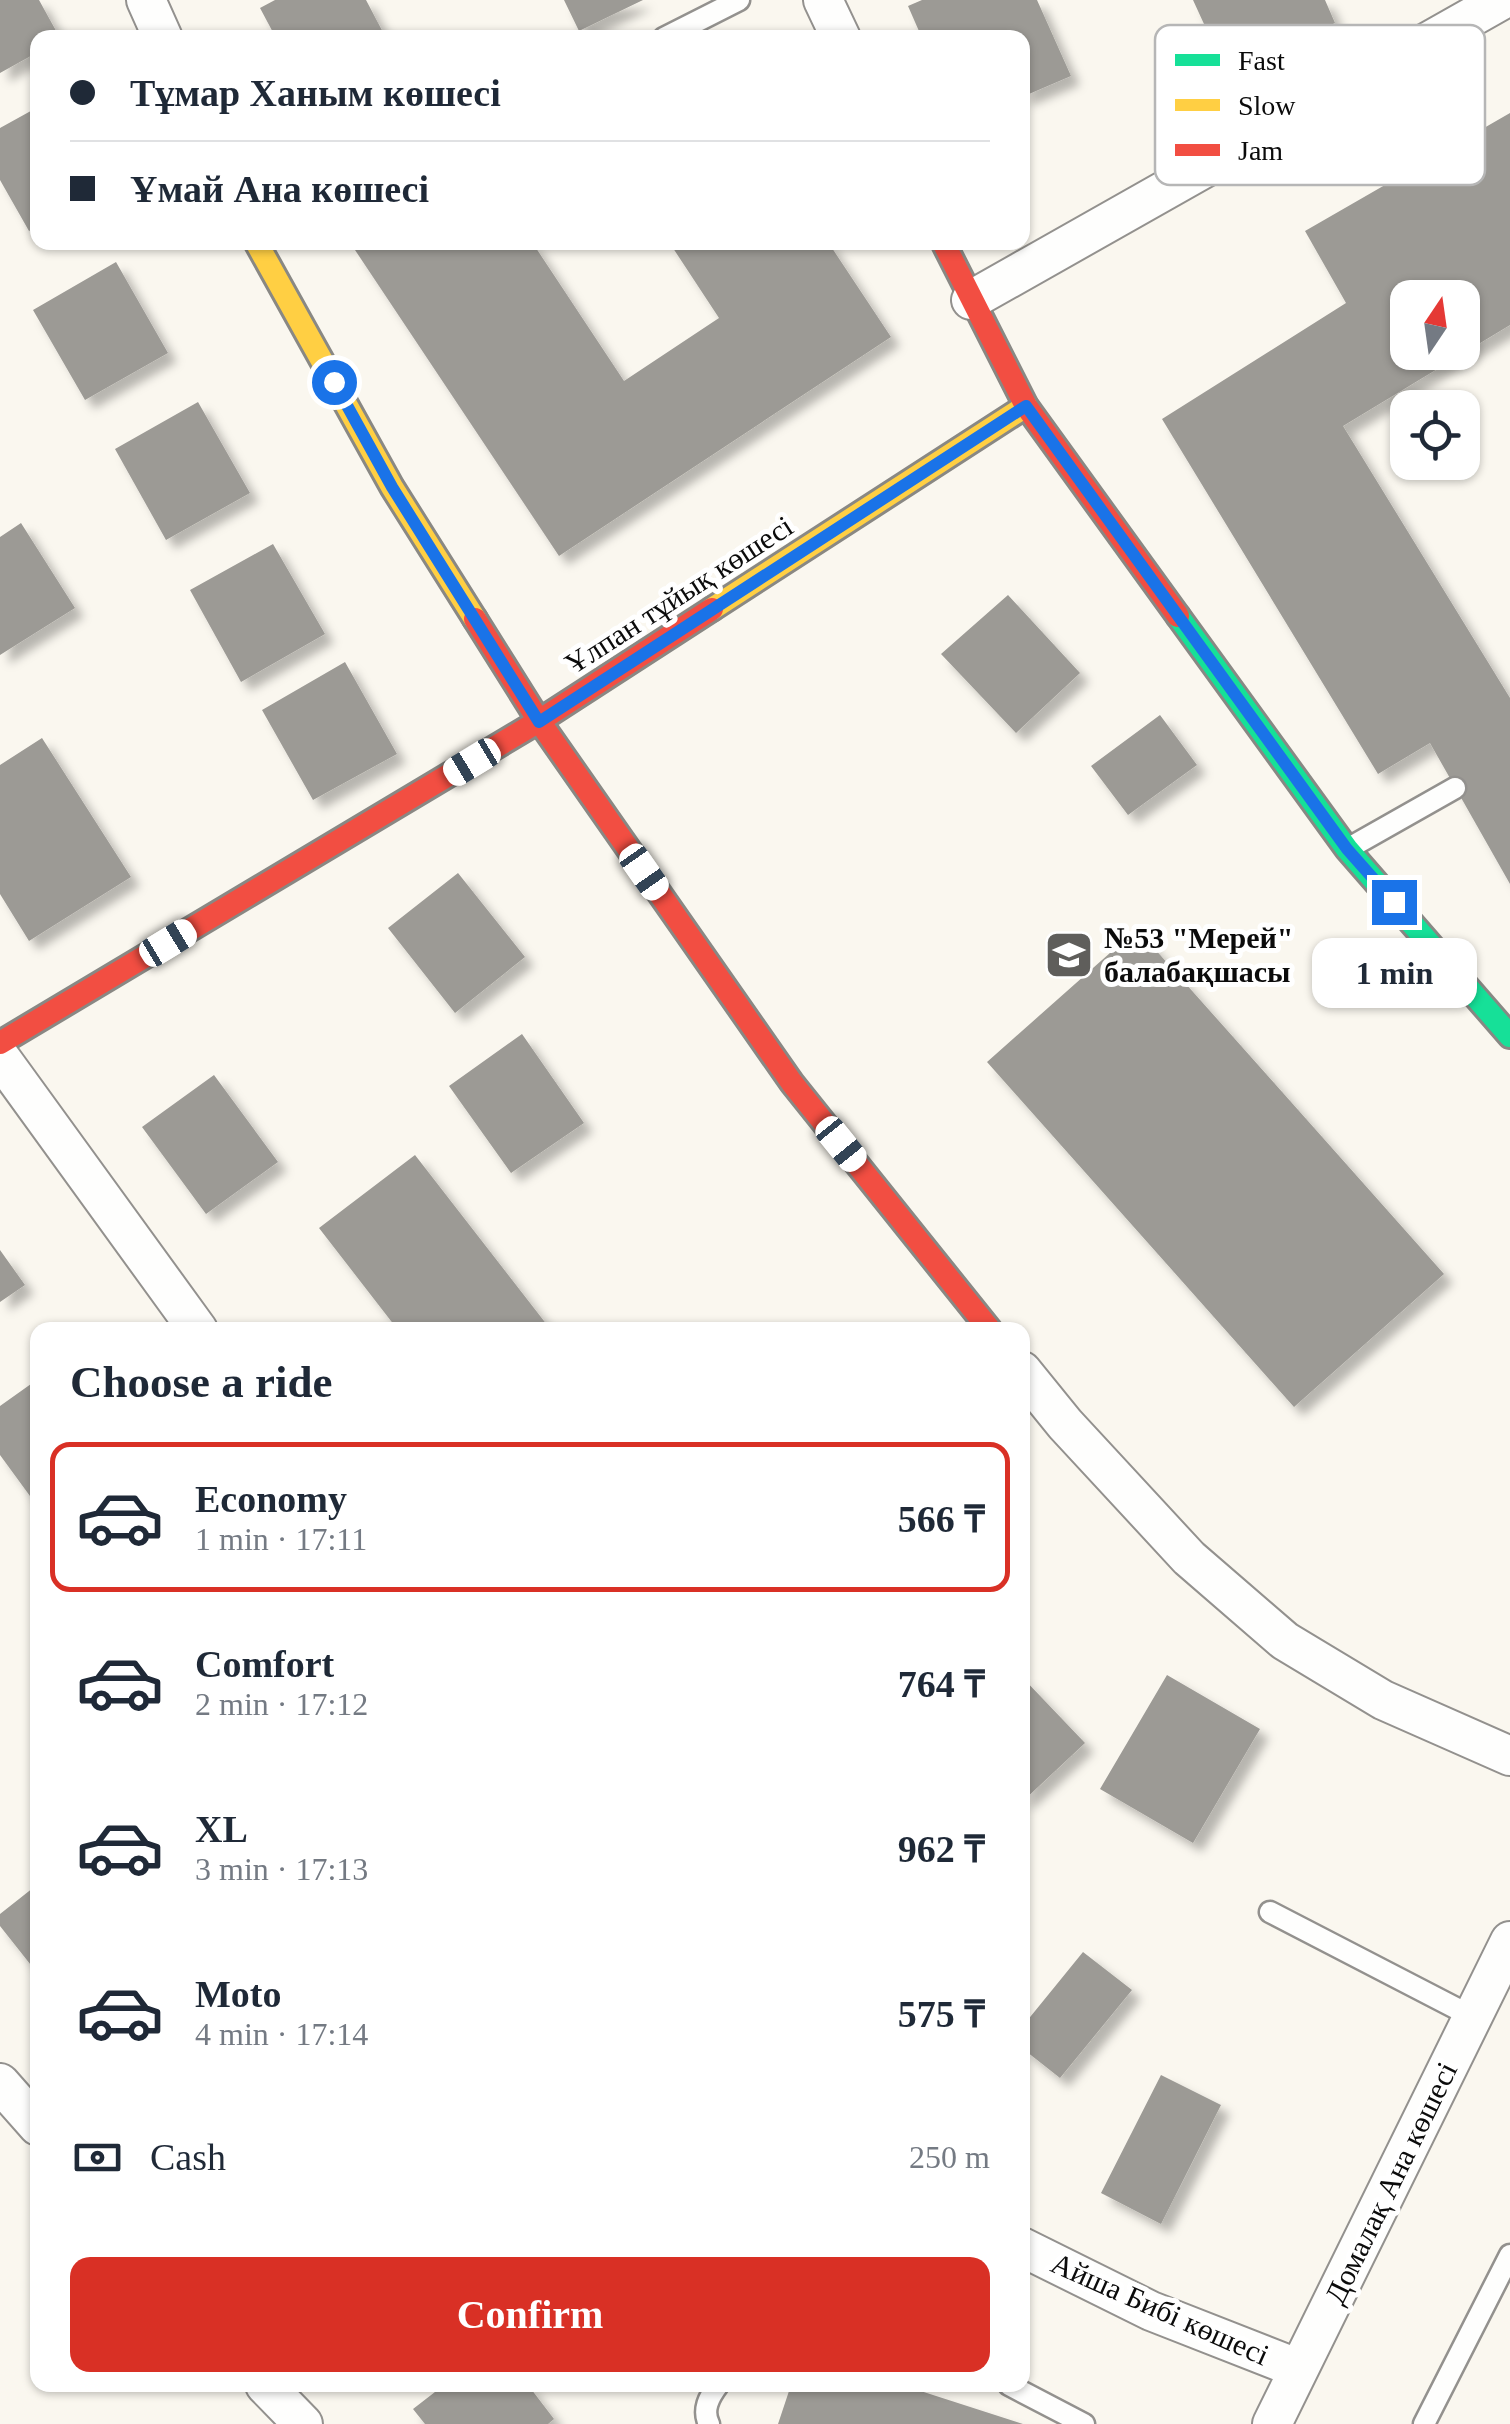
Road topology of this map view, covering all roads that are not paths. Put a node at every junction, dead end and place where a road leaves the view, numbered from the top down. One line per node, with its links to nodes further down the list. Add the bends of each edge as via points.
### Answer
1 (146, 0): 6 (street)
2 (740, 0): 7 (lane)
3 (823, 0): 8 (street)
4 (1502, 0): 5 (street)
5 (1458, 25)
6 (159, 30)
7 (680, 30)
8 (838, 30)
9 (1175, 185): 12 (street)
10 (260, 250): 14 (street, via 392,487)
11 (947, 250): 12 (street)
12 (971, 300): 13 (street)
13 (1026, 406): 14 (street, Ұлпан тұйық көшесі); 16 (street)
14 (539, 722): 18 (street, Ұлпан тұйық көшесі); 21 (street, via 792,1083)
15 (1456, 788): 16 (lane)
16 (1347, 849): 17 (street)
17 (1510, 1036)
18 (0, 1043)
19 (0, 1056): 20 (street)
20 (192, 1322)
21 (984, 1322)
22 (1030, 1381): 23 (street, via 1189,1558 1285,1641 1383,1700)
23 (1510, 1756)
24 (1270, 1912): 26 (lane)
25 (1510, 1941): 26 (street, Домалақ Ана көшесі)
26 (1472, 2017): 31 (street, Домалақ Ана көшесі)
27 (0, 2084): 28 (street)
28 (30, 2117)
29 (1030, 2251): 31 (street, Айша Бибі көшесі, via 1151,2311)
30 (1510, 2255): 39 (lane)
31 (1299, 2370): 38 (street, Домалақ Ана көшесі)
32 (272, 2392): 35 (street)
33 (713, 2392): 36 (lane)
34 (1022, 2392): 37 (lane)
35 (303, 2424)
36 (710, 2424)
37 (1084, 2424)
38 (1272, 2424)
39 (1424, 2424)

